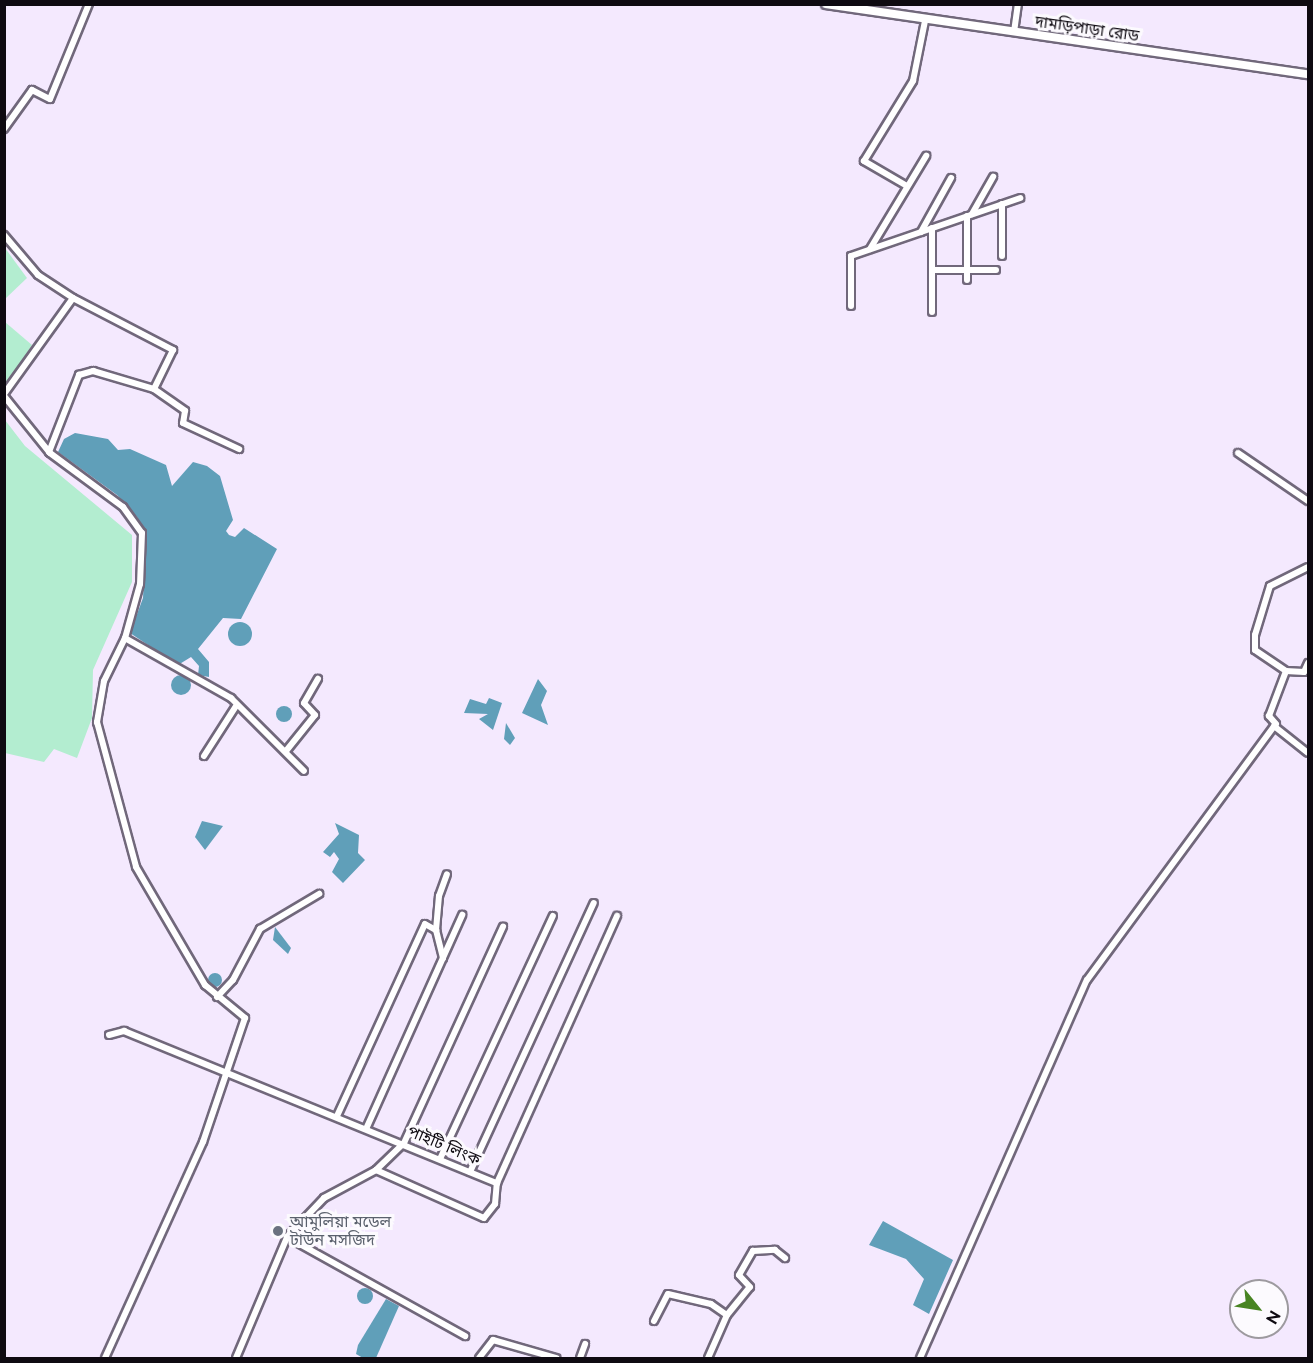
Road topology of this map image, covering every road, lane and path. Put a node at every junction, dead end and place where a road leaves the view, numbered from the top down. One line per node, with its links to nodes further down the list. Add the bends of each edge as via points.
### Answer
1 (89, 4): 7 (street, via 50,99 32,90)
2 (826, 4): 4 (main road, দামড়িপাড়া রোড)
3 (1018, 4): 5 (street)
4 (926, 21): 5 (main road, দামড়িপাড়া রোড); 11 (street, via 913,81 864,161)
5 (1014, 32): 6 (main road, দামড়িপাড়া রোড)
6 (1308, 74)
7 (4, 129)
8 (926, 156): 11 (street)
9 (993, 177): 14 (street)
10 (951, 178): 16 (street)
11 (908, 186): 18 (street)
12 (1020, 198): 13 (street)
13 (1002, 204): 14 (street); 19 (street)
14 (969, 215): 15 (street); 21 (street)
15 (932, 228): 16 (street); 20 (street)
16 (921, 232): 18 (street)
17 (4, 235): 24 (street, via 38,275)
18 (870, 249): 25 (street, via 851,256)
19 (1002, 256)
20 (932, 270): 21 (street); 26 (street)
21 (967, 270): 22 (street); 23 (street)
22 (996, 270)
23 (967, 280)
24 (73, 298): 27 (street, via 173,350); 28 (street)
25 (851, 306)
26 (932, 312)
27 (154, 389): 29 (street, via 185,411 183,423); 30 (street, via 93,371 79,375)
28 (4, 395): 30 (street)
29 (239, 449)
30 (49, 452): 34 (street, via 123,507 142,533 144,561)
31 (1238, 453): 32 (street)
32 (1308, 501)
33 (1308, 567): 36 (street, via 1270,586 1255,635 1255,650)
34 (125, 638): 38 (street); 53 (street, via 104,681 97,722 136,867 185,956)
35 (1308, 663): 36 (street, via 1304,672)
36 (1286, 671): 39 (street, via 1269,716)
37 (318, 679): 40 (street, via 304,703 315,715)
38 (236, 706): 40 (street); 42 (street)
39 (1274, 726): 41 (street); 75 (street, via 1087,980)
40 (286, 752): 43 (street)
41 (1308, 753)
42 (204, 756)
43 (304, 771)
44 (447, 874): 51 (street, via 439,896)
45 (319, 894): 53 (street, via 260,929 233,980)
46 (594, 903): 61 (street)
47 (462, 915): 52 (street)
48 (553, 916): 59 (street)
49 (617, 916): 62 (street)
50 (503, 927): 58 (street)
51 (436, 930): 52 (street); 56 (street, via 424,924)
52 (443, 958): 57 (street)
53 (216, 997): 55 (street, via 245,1018)
54 (109, 1035): 55 (street, পাইটি লিংক, via 124,1030)
55 (222, 1072): 56 (street, পাইটি লিংক); 69 (street, via 203,1142)
56 (337, 1116): 57 (street, পাইটি লিংক)
57 (366, 1129): 58 (street, পাইটি লিংক)
58 (404, 1143): 59 (street, পাইটি লিংক); 60 (street)
59 (440, 1160): 61 (street, পাইটি লিংক)
60 (376, 1170): 62 (street, via 484,1218 495,1204); 63 (street, via 324,1198)
61 (470, 1172): 62 (street, পাইটি লিংক)
62 (497, 1183)
63 (287, 1237): 67 (street); 70 (street)
64 (785, 1258): 65 (street, via 775,1250 753,1251 739,1275 750,1287)
65 (727, 1315): 66 (street, via 711,1304 668,1294); 74 (street)
66 (654, 1321)
67 (465, 1336)
68 (585, 1344): 73 (street)
69 (105, 1359)
70 (236, 1359)
71 (479, 1359): 72 (street, via 494,1340)
72 (556, 1359)
73 (580, 1359)
74 (708, 1359)
75 (920, 1359)

